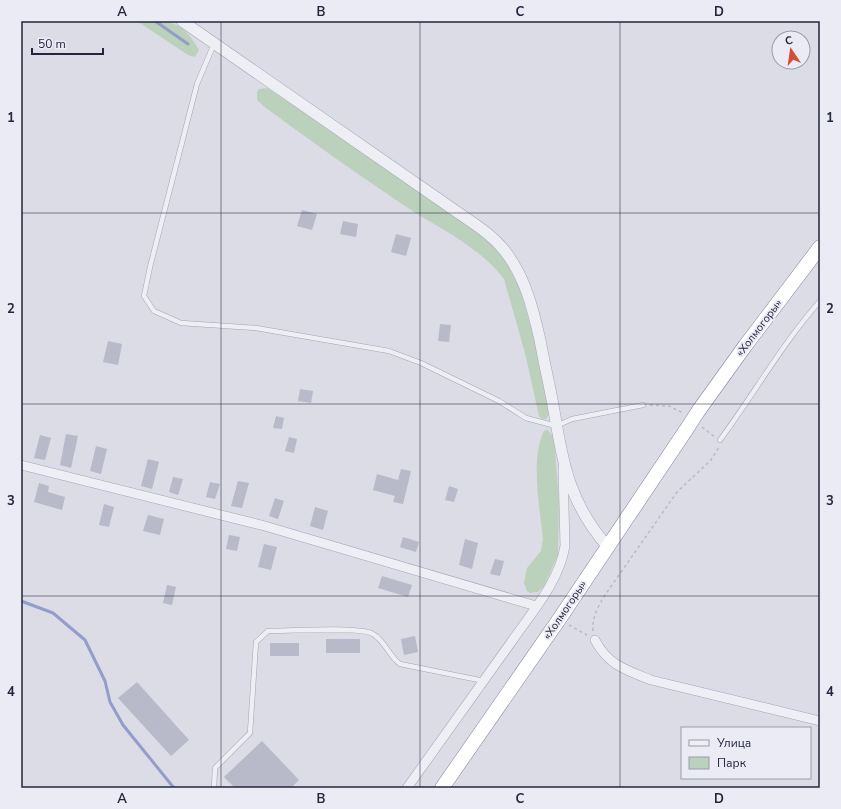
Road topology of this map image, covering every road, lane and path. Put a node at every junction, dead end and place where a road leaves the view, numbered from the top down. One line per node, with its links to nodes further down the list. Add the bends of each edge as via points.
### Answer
1 (182, 21): 2 (street)
2 (214, 43): 6 (street, via 486,232 505,251 517,269 533,311); 6 (lane, via 196,84 150,267 144,296 154,311 181,323 256,328 389,351 421,363 499,401 526,418)
3 (820, 247): 13 (highway, «Холмогоры», bridge, via 699,410)
4 (820, 300): 7 (lane, via 768,369)
5 (643, 405): 6 (lane, via 572,418)
6 (556, 426): 9 (street)
7 (720, 440)
8 (711, 460): 15 (path, via 677,492 605,595 595,611)
9 (562, 462): 11 (street); 12 (street)
10 (21, 465): 14 (street, via 265,526)
11 (577, 501): 12 (street); 13 (street)
12 (564, 506): 14 (street, via 563,558)
13 (608, 547): 20 (highway, «Холмогоры»)
14 (536, 606): 16 (street)
15 (595, 640): 17 (street, via 601,652 611,662 651,680)
16 (484, 681): 18 (lane, via 400,664 393,659 380,640 367,632 268,631 256,642 250,733 215,768); 19 (street)
17 (820, 721)
18 (214, 788)
19 (408, 788)
20 (442, 788)

